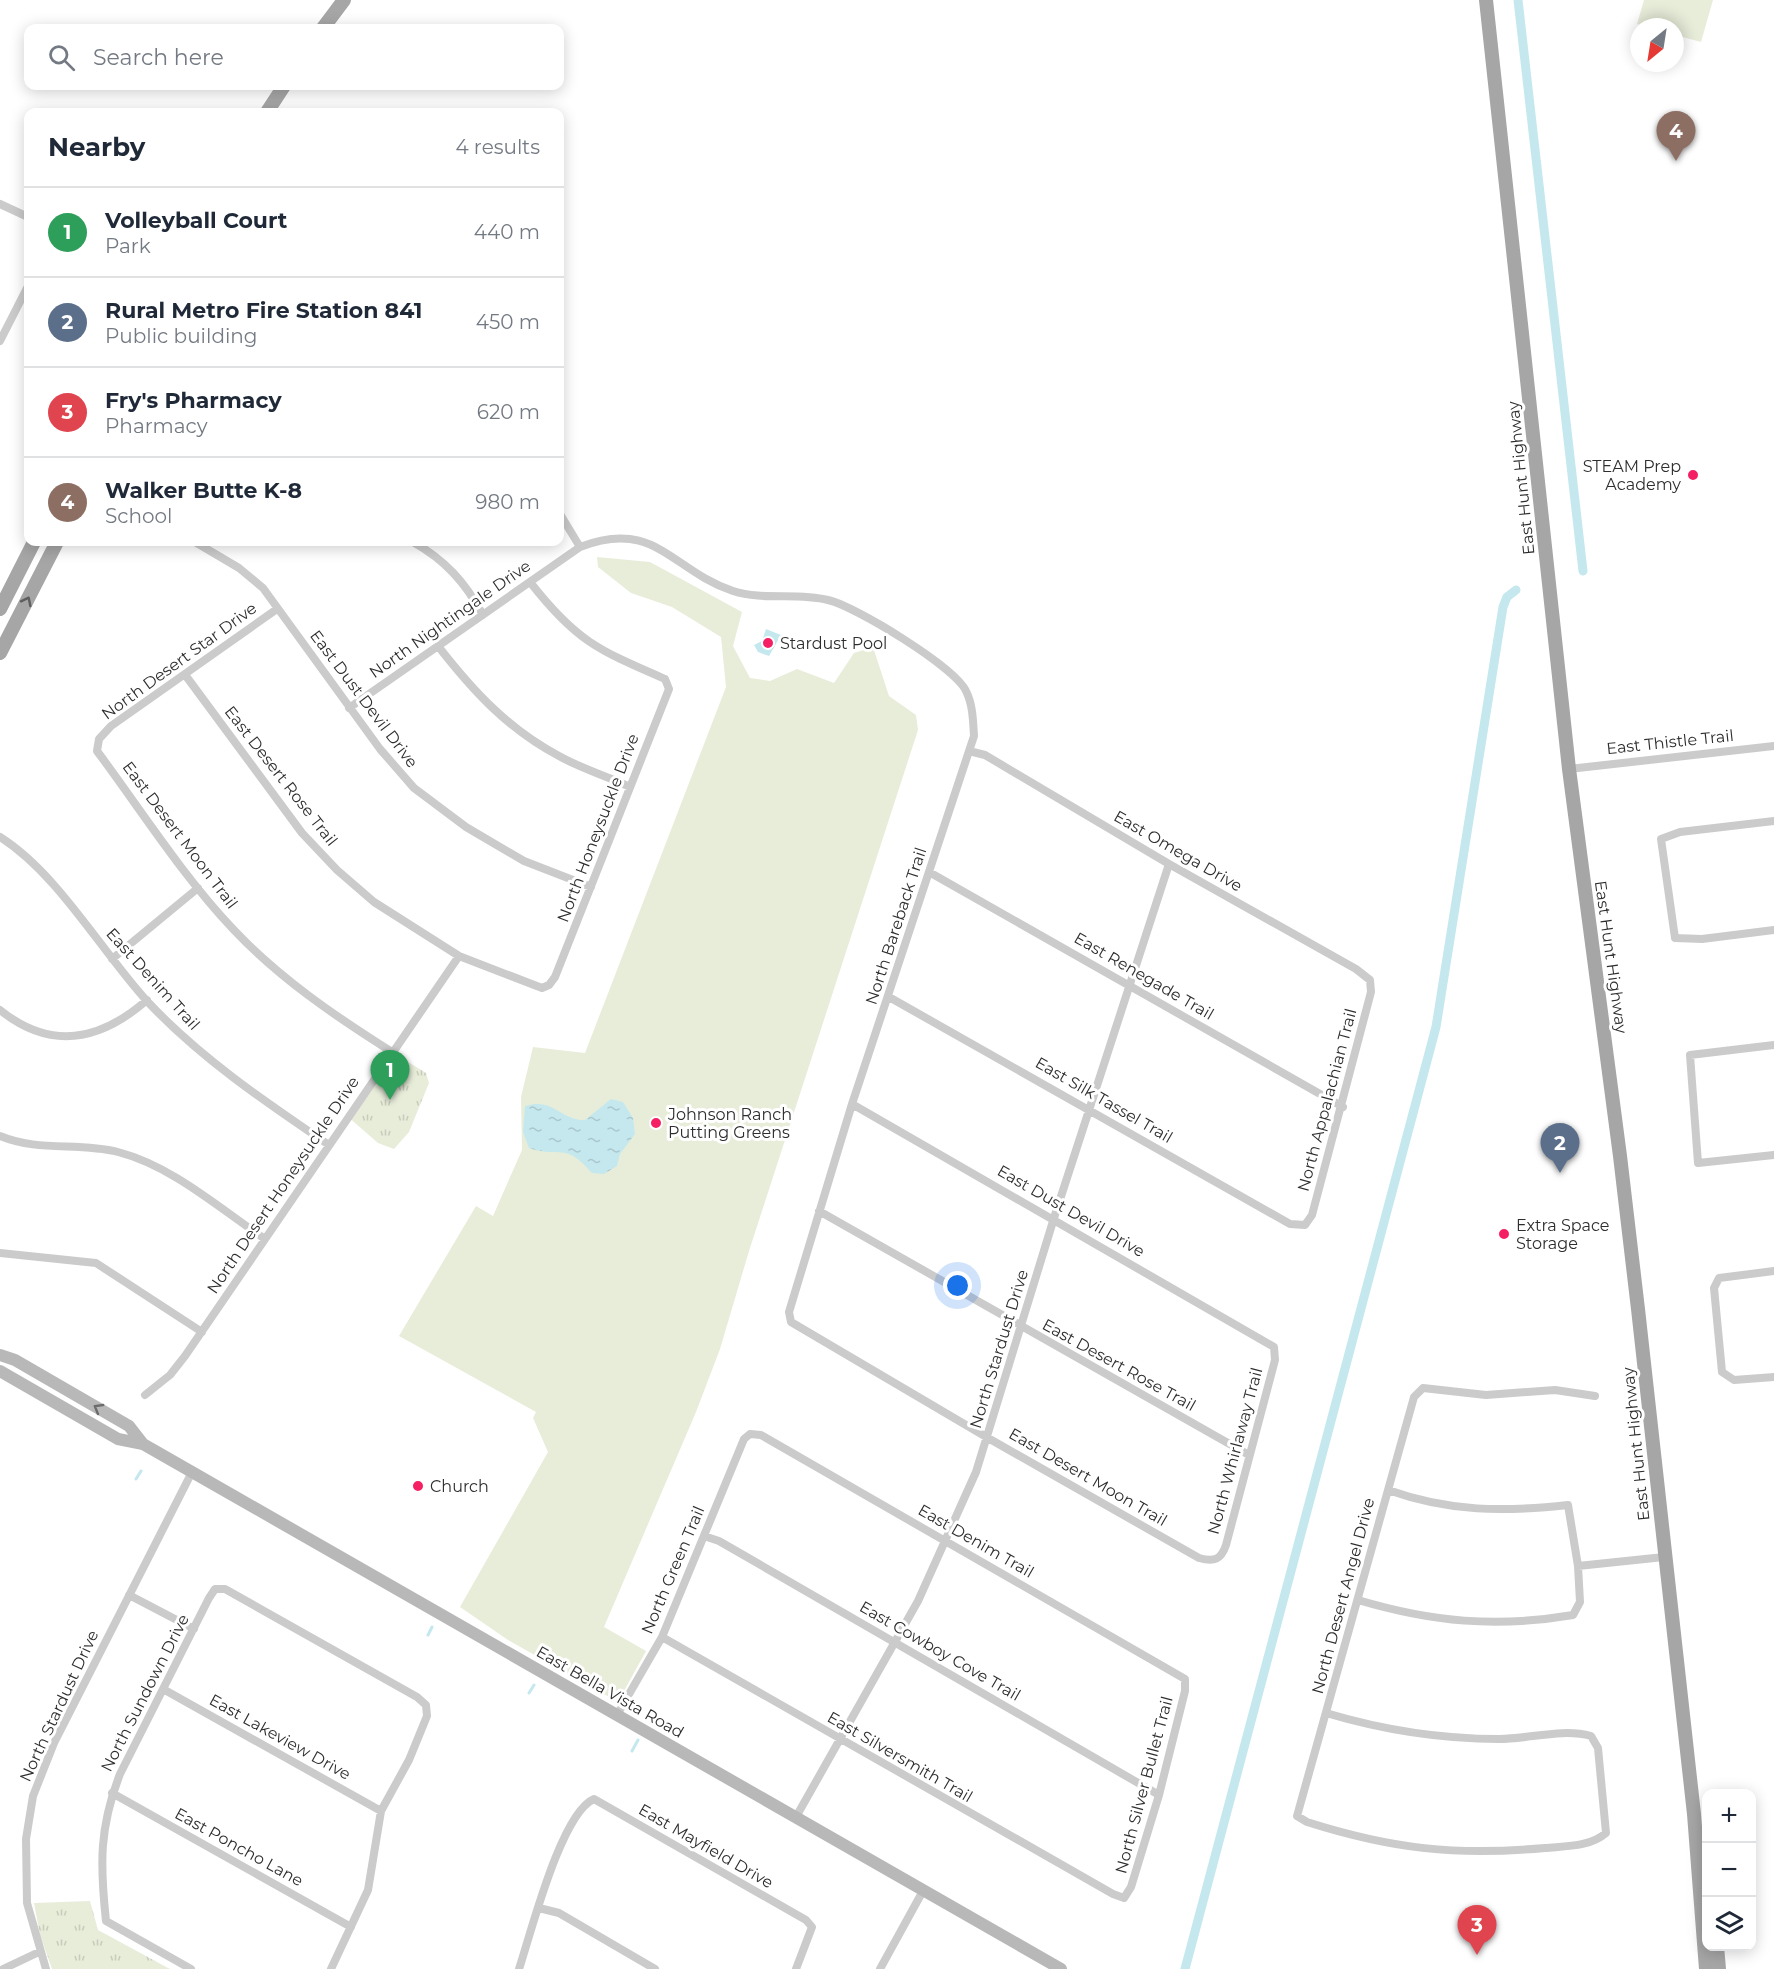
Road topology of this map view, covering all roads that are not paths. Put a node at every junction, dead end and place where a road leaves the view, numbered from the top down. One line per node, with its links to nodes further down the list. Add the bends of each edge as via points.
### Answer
1 (344, 0): 3 (main road)
2 (1486, 0): 28 (main road, East Hunt Highway)
3 (326, 24)
4 (281, 90): 5 (main road)
5 (270, 108)
6 (0, 204): 7 (street)
7 (24, 215)
8 (24, 294): 9 (street)
9 (1, 338)
10 (564, 521): 15 (street)
11 (32, 546): 18 (main road)
12 (55, 546): 22 (main road, one-way to 12)
13 (202, 546): 19 (street, East Dust Devil Drive, via 263,588)
14 (419, 546): 20 (street, via 454,570)
15 (580, 547): 16 (street, North Nightingale Drive); 17 (street, North Nightingale Drive, via 602,539 633,538 660,549 720,586 747,596 806,597)
16 (530, 582): 20 (street, North Nightingale Drive); 29 (street, North Honeysuckle Drive, via 557,617 589,644 614,659 665,679 669,689)
17 (836, 603): 27 (street, North Bareback Trail, via 902,639 956,675 972,710 974,736)
18 (0, 609)
19 (277, 609): 23 (street, North Desert Star Drive); 24 (street, East Dust Devil Drive)
20 (483, 615): 21 (street, North Nightingale Drive)
21 (438, 646): 24 (street, North Nightingale Drive); 29 (street, via 486,704 534,742 561,758)
22 (0, 652)
23 (186, 676): 25 (street, North Desert Star Drive, via 111,726); 37 (street, East Desert Rose Trail, via 302,833 337,870 374,902)
24 (349, 708): 34 (street, East Dust Devil Drive, via 396,770 438,808 524,861)
25 (99, 739): 35 (street, East Desert Moon Trail, via 97,750)
26 (1774, 746): 28 (street, East Thistle Trail)
27 (969, 751): 32 (street, East Omega Drive, via 985,755); 33 (street, North Bareback Trail)
28 (1569, 769): 76 (main road, East Hunt Highway, via 1620,1156)
29 (630, 787): 34 (street, North Honeysuckle Drive)
30 (1774, 821): 36 (street, via 1680,832 1661,839 1675,938 1702,939)
31 (0, 837): 38 (street, East Denim Trail, via 35,865)
32 (1169, 864): 39 (street, East Omega Drive); 41 (street, North Stardust Drive)
33 (929, 872): 41 (street, East Renegade Trail); 42 (street, North Bareback Trail)
34 (591, 887): 40 (street, North Honeysuckle Drive)
35 (198, 888): 38 (street); 46 (street, East Desert Moon Trail, via 233,929 294,985)
36 (1774, 930)
37 (459, 956): 40 (street, East Desert Rose Trail, via 542,988); 46 (street, North Desert Honeysuckle Drive)
38 (112, 959): 43 (street, East Denim Trail)
39 (1370, 980): 48 (street, North Appalachian Trail, via 1371,992)
40 (549, 985)
41 (1131, 986): 48 (street, East Renegade Trail); 49 (street, North Stardust Drive)
42 (889, 997): 47 (street, North Bareback Trail); 49 (street, East Silk Tassel Trail)
43 (147, 1000): 44 (street, via 115,1024 87,1036 42,1032); 51 (street, East Denim Trail, via 213,1062)
44 (0, 1010)
45 (1774, 1045): 52 (street, via 1690,1055 1698,1163)
46 (392, 1052): 51 (street, North Desert Honeysuckle Drive)
47 (852, 1104): 53 (street, North Bareback Trail); 54 (street, East Dust Devil Drive)
48 (1343, 1107): 55 (street, North Appalachian Trail, via 1312,1215)
49 (1089, 1109): 54 (street, North Stardust Drive); 55 (street, East Silk Tassel Trail, via 1290,1224)
50 (0, 1136): 56 (street, via 30,1144 115,1151 144,1160)
51 (329, 1145): 56 (street, North Desert Honeysuckle Drive)
52 (1774, 1155)
53 (819, 1211): 59 (street, North Bareback Trail, via 789,1312); 60 (street, East Desert Rose Trail)
54 (1054, 1218): 60 (street, North Stardust Drive); 62 (street, East Dust Devil Drive)
55 (1305, 1225)
56 (265, 1239): 61 (street, North Desert Honeysuckle Drive)
57 (0, 1254): 61 (street, via 96,1263)
58 (1774, 1271): 65 (street, via 1719,1278 1714,1288 1722,1372 1734,1380)
59 (791, 1322): 69 (street, East Desert Moon Trail)
60 (1021, 1328): 69 (street, North Stardust Drive); 71 (street, East Desert Rose Trail)
61 (202, 1332): 66 (street, North Desert Honeysuckle Drive, via 170,1375)
62 (1274, 1347): 71 (street, North Whirlaway Trail, via 1275,1360)
63 (0, 1354): 70 (street, East Bella Vista Road, one-way to 63, via 129,1426)
64 (0, 1371): 70 (street, East Bella Vista Road, via 118,1439)
65 (1774, 1377)
66 (145, 1395)
67 (1595, 1396): 73 (street, North Desert Angel Drive, via 1556,1390 1486,1395 1423,1388 1414,1397)
68 (750, 1434): 74 (street, North Green Trail, via 744,1439); 75 (street, East Denim Trail, via 760,1435)
69 (988, 1438): 75 (street, North Stardust Drive); 77 (street, East Desert Moon Trail, via 1199,1558)
70 (142, 1444): 72 (street, East Bella Vista Road)
71 (1249, 1455): 77 (street, North Whirlaway Trail, via 1223,1554)
72 (192, 1472): 79 (street, North Stardust Drive); 87 (street, East Bella Vista Road)
73 (1388, 1490): 78 (street, via 1426,1503 1473,1509 1528,1510 1568,1505); 80 (street, North Desert Angel Drive)
74 (704, 1536): 82 (street, North Green Trail); 83 (street, East Cowboy Cove Trail)
75 (946, 1541): 83 (street, North Stardust Drive); 84 (street, East Denim Trail)
76 (1664, 1557): 78 (street); 94 (main road, East Hunt Highway)
77 (1217, 1560)
78 (1578, 1566): 80 (street, via 1580,1602 1573,1615 1505,1623 1456,1622 1401,1613)
79 (129, 1595): 81 (street); 100 (street, North Stardust Drive, via 54,1743 33,1796 26,1839 27,1903)
80 (1358, 1600): 86 (street, North Desert Angel Drive)
81 (194, 1629): 85 (street, North Sundown Drive); 91 (street, North Sundown Drive, via 215,1589 225,1589 426,1705 428,1716)
82 (662, 1638): 87 (street, North Green Trail); 88 (street, East Silversmith Trail)
83 (896, 1643): 88 (street, North Stardust Drive); 90 (street, East Cowboy Cove Trail)
84 (1185, 1679): 90 (street, North Silver Bullet Trail)
85 (163, 1689): 89 (street, North Sundown Drive); 91 (street, East Lakeview Drive)
86 (1326, 1713): 86 (street, North Desert Angel Drive, via 1403,1732 1454,1738 1513,1739 1578,1732 1591,1736 1598,1748 1606,1833 1596,1842 1565,1846 1507,1852 1440,1852 1385,1844 1307,1822 1298,1816)
87 (617, 1716): 92 (street, East Bella Vista Road)
88 (840, 1740): 92 (street, North Stardust Drive); 95 (street, East Silversmith Trail)
89 (112, 1793): 97 (street, East Poncho Lane); 103 (street, North Sundown Drive, via 101,1847 106,1921)
90 (1159, 1796): 95 (street, North Silver Bullet Trail, via 1131,1887)
91 (381, 1810): 97 (street, via 368,1890)
92 (796, 1817): 93 (street, East Bella Vista Road)
93 (924, 1890): 108 (street); 109 (street, East Bella Vista Road)
94 (1702, 1897)
95 (1124, 1898)
96 (539, 1908): 105 (street); 106 (street, via 559,1913); 107 (street, East Mayfield Drive, via 570,1824 584,1803 594,1799 806,1920 812,1927)
97 (351, 1927): 104 (street)
98 (1704, 1951): 110 (main road, East Hunt Highway)
99 (1717, 1951): 111 (main road)
100 (39, 1952): 101 (street); 102 (street, North Stardust Drive)
101 (3, 1969)
102 (46, 1969)
103 (190, 1969)
104 (331, 1969)
105 (519, 1969)
106 (655, 1969)
107 (796, 1969)
108 (879, 1969)
109 (1061, 1969)
110 (1706, 1969)
111 (1719, 1969)

